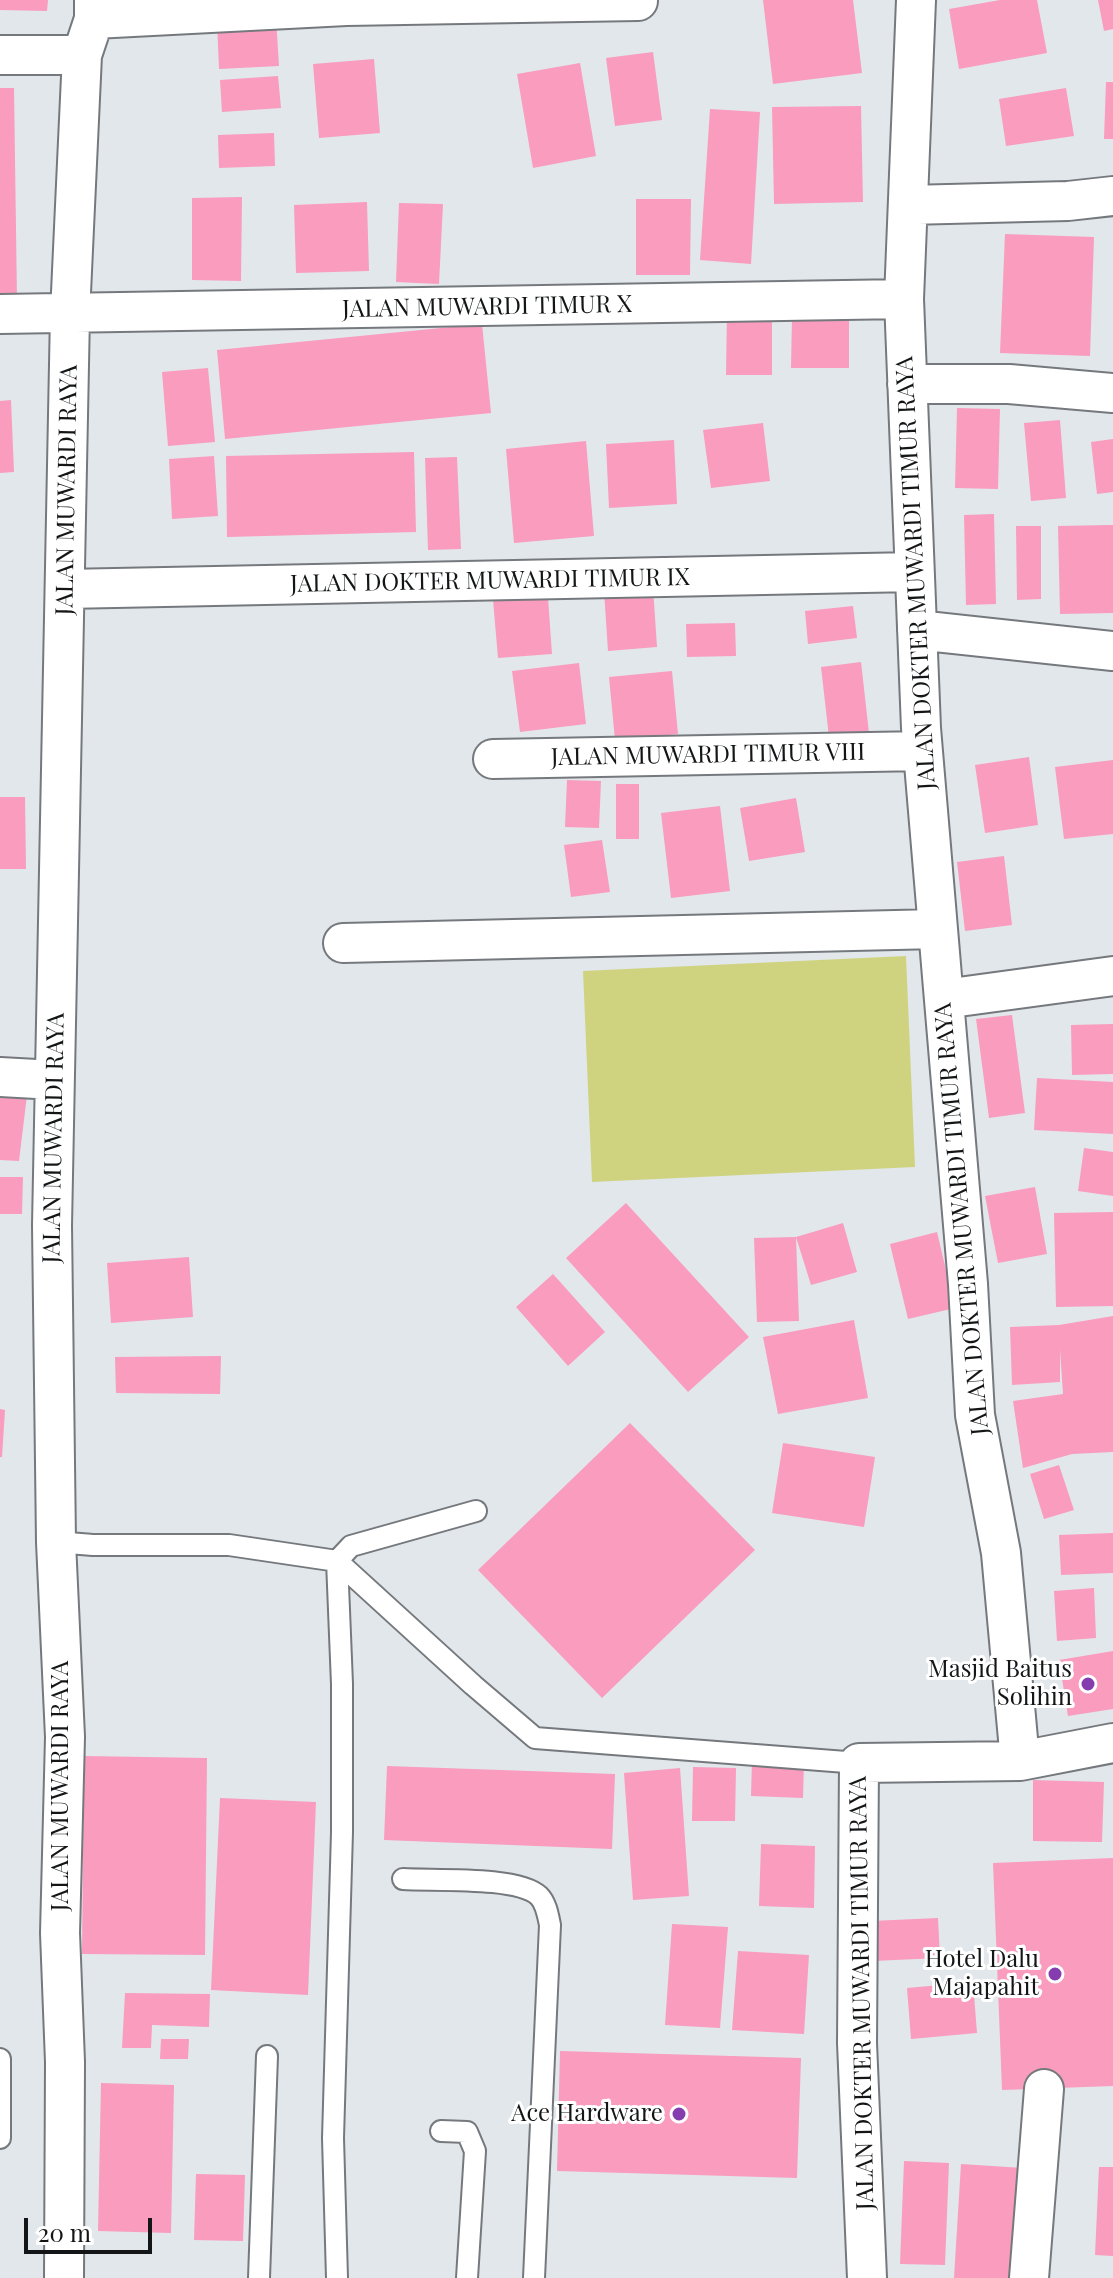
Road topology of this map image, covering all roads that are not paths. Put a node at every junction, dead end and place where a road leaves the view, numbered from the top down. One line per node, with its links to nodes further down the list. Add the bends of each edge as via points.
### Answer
1 (916, 0): 7 (street, JALAN DOKTER MUWARDI TIMUR RAYA)
2 (638, 1): 3 (street)
3 (94, 9): 5 (street, JALAN MUWARDI RAYA)
4 (0, 55): 5 (street)
5 (82, 55): 10 (street, JALAN MUWARDI RAYA)
6 (1113, 196): 7 (street)
7 (908, 205): 8 (street, JALAN DOKTER MUWARDI TIMUR RAYA)
8 (904, 299): 10 (street, JALAN MUWARDI TIMUR X); 11 (street, JALAN DOKTER MUWARDI TIMUR RAYA)
9 (0, 314): 10 (street, JALAN MUWARDI TIMUR X)
10 (70, 314): 14 (street, JALAN MUWARDI RAYA)
11 (907, 384): 12 (street, via 1009,384); 13 (street, JALAN DOKTER MUWARDI TIMUR RAYA)
12 (1113, 393)
13 (914, 572): 14 (street, JALAN DOKTER MUWARDI TIMUR IX); 15 (street, JALAN DOKTER MUWARDI TIMUR RAYA)
14 (65, 589): 24 (street, JALAN MUWARDI RAYA)
15 (917, 630): 16 (street); 17 (street, JALAN DOKTER MUWARDI TIMUR RAYA)
16 (1113, 651)
17 (923, 751): 18 (street, JALAN MUWARDI TIMUR VIII); 19 (street, JALAN DOKTER MUWARDI TIMUR RAYA)
18 (493, 759)
19 (938, 929): 20 (street); 22 (street, JALAN DOKTER MUWARDI TIMUR RAYA)
20 (343, 943)
21 (1113, 976): 22 (street)
22 (944, 999): 29 (street, JALAN DOKTER MUWARDI TIMUR RAYA, via 975,1415 1001,1553)
23 (0, 1077): 24 (street)
24 (54, 1080): 26 (street, JALAN MUWARDI RAYA)
25 (476, 1511): 27 (lane, via 351,1546)
26 (56, 1542): 27 (lane, via 229,1545); 37 (street, JALAN MUWARDI RAYA, via 65,1737 60,1933)
27 (337, 1561): 30 (lane, via 535,1738); 39 (lane, via 342,1832 333,2138)
28 (1113, 1743): 29 (street)
29 (1020, 1761): 30 (street, JALAN DOKTER MUWARDI TIMUR RAYA)
30 (859, 1763): 42 (street, JALAN DOKTER MUWARDI TIMUR RAYA, via 857,2043)
31 (403, 1879): 41 (lane, via 515,1883 541,1898 547,1910)
32 (267, 2056): 38 (lane)
33 (0, 2059): 36 (lane)
34 (1044, 2089): 43 (street)
35 (441, 2131): 40 (lane, via 467,2132 475,2151)
36 (0, 2138)
37 (64, 2278)
38 (259, 2278)
39 (337, 2278)
40 (467, 2278)
41 (534, 2278)
42 (867, 2278)
43 (1029, 2278)

